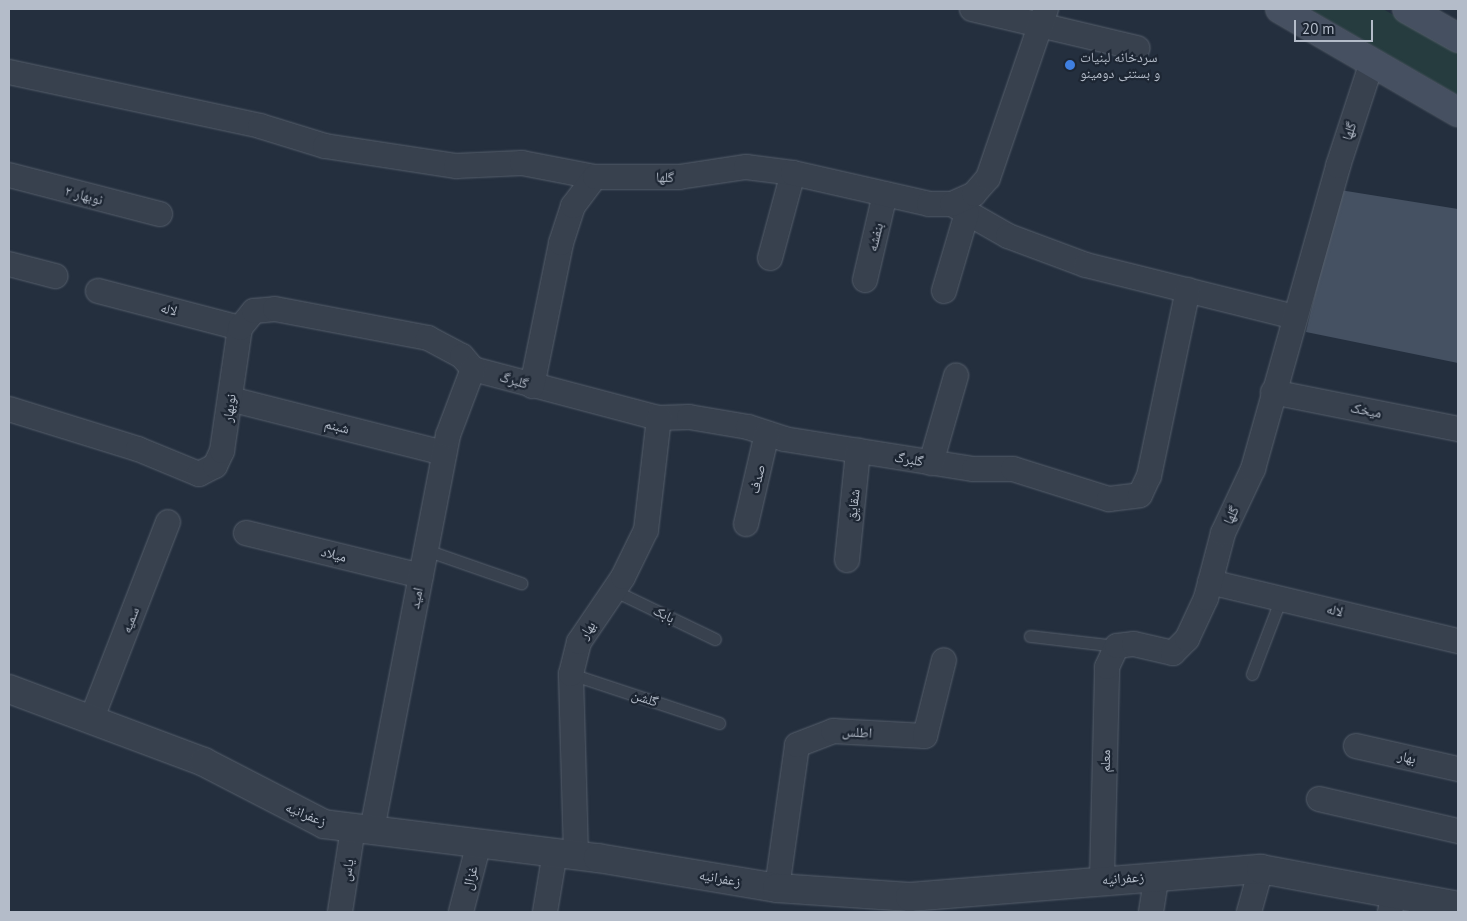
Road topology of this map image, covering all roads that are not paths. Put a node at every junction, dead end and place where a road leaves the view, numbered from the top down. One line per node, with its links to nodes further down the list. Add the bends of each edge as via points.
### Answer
1 (972, 9): 4 (street)
2 (1280, 9): 7 (main road)
3 (1407, 9): 5 (main road)
4 (1043, 18): 6 (street); 14 (street, گلها, via 988,178)
5 (1458, 38)
6 (1137, 48)
7 (1372, 62): 9 (main road); 23 (street, گلها)
8 (9, 72): 12 (street, گلها, via 260,126 325,146 456,166 522,163)
9 (1458, 112)
10 (793, 172): 12 (street, گلها, via 746,167 679,178); 13 (street, گلها); 16 (street)
11 (9, 175): 15 (street, نوبهار ۲)
12 (595, 177): 27 (street, via 573,206 560,243)
13 (885, 194): 14 (street, گلها); 19 (street, بنفشه)
14 (959, 208): 20 (street, گلها, via 1008,236 1086,265); 22 (street)
15 (160, 214)
16 (770, 258)
17 (9, 264): 18 (street)
18 (55, 276)
19 (865, 280)
20 (1188, 290): 23 (street, گلها); 36 (street, گلبرگ, via 1149,476 1140,495 1109,499 1013,469 974,469)
21 (98, 291): 24 (street, لاله)
22 (944, 291)
23 (1294, 317): 28 (street, گلها)
24 (240, 328): 25 (street, via 254,312 275,309 428,338 462,356); 29 (street, نوبهار)
25 (473, 369): 27 (street, گلبرگ); 35 (street, امید)
26 (956, 376): 36 (street)
27 (532, 386): 31 (street, گلبرگ)
28 (1273, 392): 32 (street, میخک); 43 (street, گلها, via 1253,469 1223,533)
29 (230, 399): 30 (street, نوبهار, via 222,451 215,466 199,474 138,449); 35 (street, شبنم)
30 (9, 409)
31 (659, 418): 33 (street, گلبرگ, via 689,417); 45 (street, بهار, via 646,530)
32 (1458, 429)
33 (767, 433): 34 (street, گلبرگ); 38 (street, صدف)
34 (858, 451): 36 (street, گلبرگ); 41 (street, شقایق)
35 (444, 453): 40 (street, امید)
36 (931, 462)
37 (168, 522): 55 (street, سمیه)
38 (746, 524)
39 (246, 533): 42 (street, میلاد)
40 (426, 550): 42 (street, امید); 44 (lane)
41 (847, 560)
42 (421, 576): 60 (street, امید)
43 (1210, 582): 46 (street, لاله); 50 (street, گلها, via 1187,639 1173,653 1134,644)
44 (522, 583)
45 (613, 590): 48 (lane, بابک); 52 (street, بهار, via 579,642)
46 (1281, 598): 49 (street, لاله); 53 (lane)
47 (1030, 636): 50 (lane)
48 (715, 639)
49 (1458, 641)
50 (1117, 646): 66 (street, معلم, via 1107,667)
51 (944, 660): 67 (street, اطلس, via 925,736 833,731 797,745)
52 (570, 674): 56 (lane, گلشن); 63 (street, بهار)
53 (1252, 674)
54 (9, 689): 55 (street, زعفرانیه)
55 (92, 718): 60 (street, زعفرانیه, via 204,762 324,824)
56 (719, 723)
57 (1356, 746): 58 (street, بهار)
58 (1458, 769)
59 (1319, 799): 61 (street)
60 (363, 829): 62 (street, زعفرانیه); 71 (street, یاس)
61 (1458, 831)
62 (479, 843): 63 (street, زعفرانیه); 72 (street, غزال)
63 (566, 854): 67 (street, زعفرانیه); 73 (street, بهار)
64 (1260, 869): 65 (street, زعفرانیه); 68 (street, زعفرانیه); 75 (street)
65 (1157, 876): 66 (street, زعفرانیه); 74 (street)
66 (1102, 879): 69 (street, زعفرانیه)
67 (777, 888): 69 (street, زعفرانیه)
68 (1392, 903): 70 (street, زعفرانیه)
69 (924, 904)
70 (1458, 906)
71 (340, 912)
72 (462, 912)
73 (545, 912)
74 (1151, 912)
75 (1249, 912)

